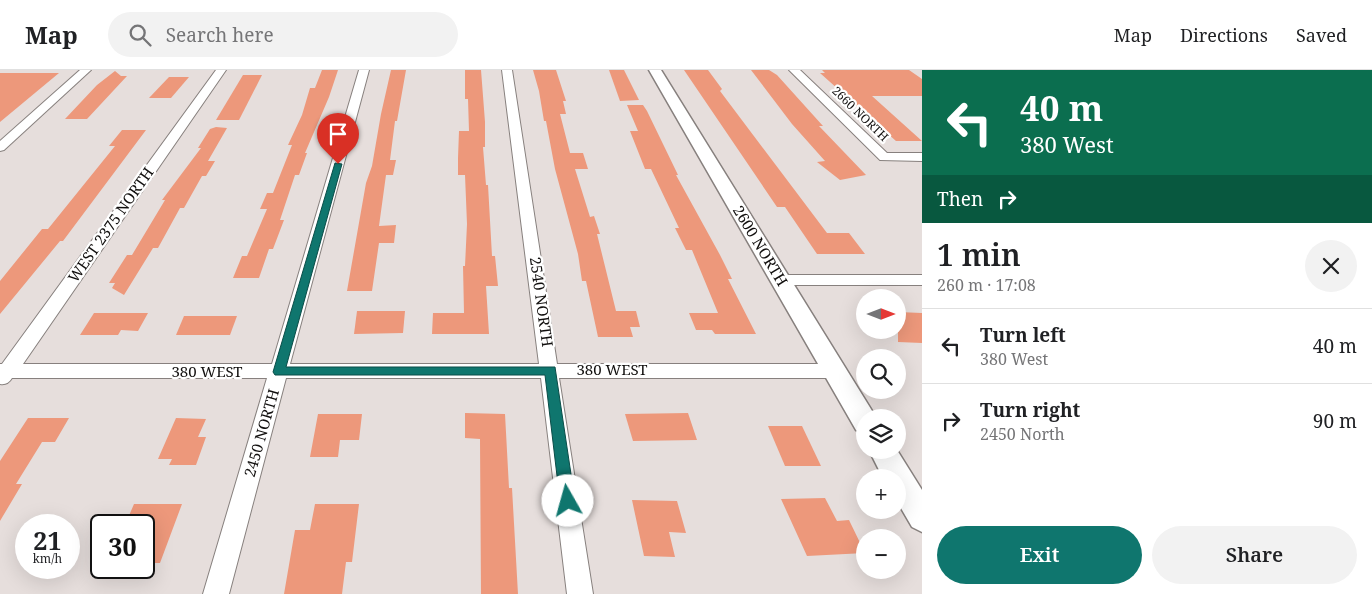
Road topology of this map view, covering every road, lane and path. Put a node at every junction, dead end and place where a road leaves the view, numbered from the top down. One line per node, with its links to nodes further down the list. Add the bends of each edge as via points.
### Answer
1 (86, 70): 7 (street)
2 (221, 70): 14 (street, WEST 2375 NORTH)
3 (364, 70): 13 (street, 2450 NORTH)
4 (507, 70): 11 (street, 2540 NORTH)
5 (655, 70): 9 (street, 2600 NORTH)
6 (794, 70): 8 (street, 2660 NORTH, via 884,157)
7 (0, 147)
8 (922, 157)
9 (780, 280): 10 (street); 12 (street, 2600 NORTH)
10 (922, 280)
11 (550, 370): 12 (street, 380 WEST); 13 (street, 380 WEST); 19 (street, 2540 NORTH)
12 (834, 371): 15 (street, 2600 NORTH)
13 (279, 372): 14 (street, 380 WEST); 18 (street, 2450 NORTH)
14 (2, 374)
15 (857, 409)
16 (887, 459): 17 (street)
17 (922, 517)
18 (216, 594)
19 (580, 594)

